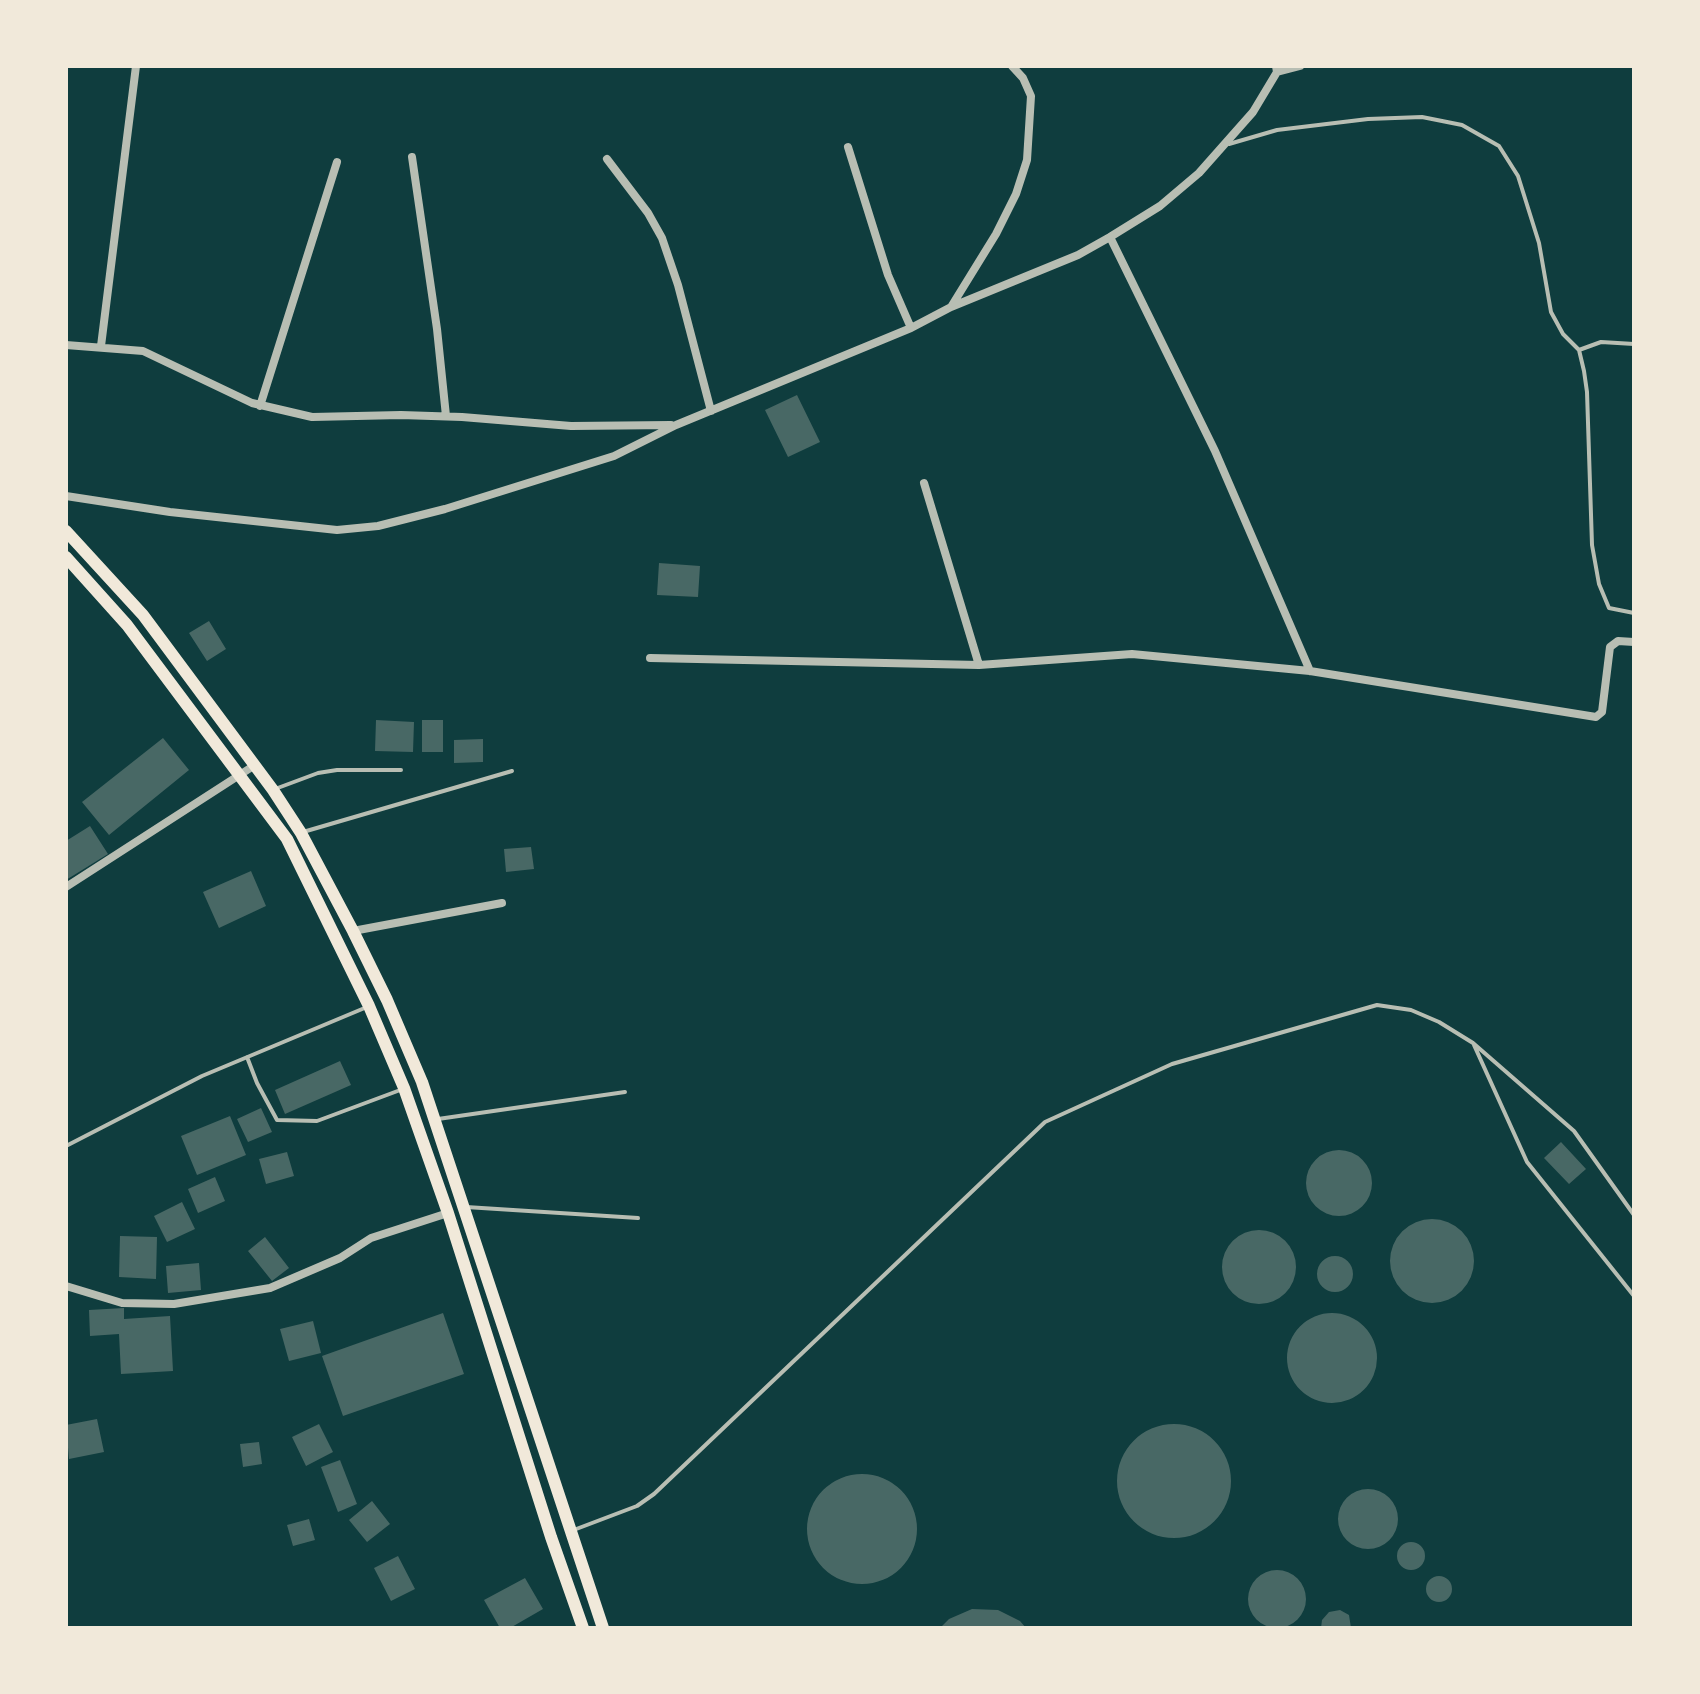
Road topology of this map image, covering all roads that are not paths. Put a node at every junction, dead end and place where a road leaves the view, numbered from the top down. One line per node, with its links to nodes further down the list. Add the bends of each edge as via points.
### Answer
1 (136, 66): 15 (street)
2 (1012, 66): 11 (street, via 1031,96 1027,160 996,234)
3 (1300, 66): 4 (street)
4 (1276, 69): 5 (street, via 1253,112)
5 (1226, 144): 10 (street, via 1160,206); 16 (lane, via 1277,130 1422,117 1462,125 1499,146 1518,176 1539,243 1551,312)
6 (848, 147): 12 (street, via 888,275)
7 (412, 157): 19 (street)
8 (607, 159): 18 (street, via 662,238)
9 (337, 162): 17 (street)
10 (1110, 237): 11 (street); 29 (street, via 1215,451)
11 (951, 307): 12 (street)
12 (911, 328): 18 (street)
13 (1634, 344): 16 (lane, via 1601,342)
14 (66, 345): 15 (street)
15 (101, 346): 17 (street, via 143,351)
16 (1579, 350): 25 (lane, via 1587,392 1592,545 1599,584 1609,608)
17 (260, 406): 19 (street, via 312,417)
18 (711, 411): 20 (street)
19 (446, 416): 20 (street, via 571,426)
20 (676, 425): 22 (street, via 614,456 445,509 364,527 294,527)
21 (924, 483): 28 (street)
22 (66, 496)
23 (66, 531): 30 (main road, via 143,615)
24 (66, 557): 33 (main road, via 127,625)
25 (1634, 613)
26 (1634, 642): 29 (street, via 1618,641 1610,647 1602,712 1596,717)
27 (650, 658): 28 (street)
28 (979, 665): 29 (street, via 1132,654)
29 (1310, 671)
30 (255, 765): 33 (street); 34 (main road)
31 (401, 770): 34 (lane, via 337,770)
32 (512, 771): 35 (lane)
33 (238, 774): 36 (street); 39 (main road, via 287,839)
34 (273, 790): 35 (main road)
35 (301, 833): 38 (main road)
36 (66, 887)
37 (502, 903): 38 (street)
38 (353, 931): 44 (main road)
39 (369, 1006): 41 (lane); 42 (main road)
40 (1473, 1043): 48 (lane, via 1574,1131); 51 (lane, via 1527,1162); 52 (lane, via 1411,1010 1377,1005 1172,1064 1045,1122 654,1494 608,1519)
41 (247, 1057): 42 (lane, via 277,1120 317,1121); 45 (lane)
42 (404, 1088): 47 (main road)
43 (625, 1092): 44 (lane)
44 (435, 1120): 46 (main road)
45 (66, 1146)
46 (466, 1207): 49 (lane); 52 (main road)
47 (448, 1213): 50 (street, via 371,1238 340,1258 258,1291 174,1304 122,1303); 53 (main road)
48 (1634, 1215)
49 (638, 1218)
50 (66, 1286)
51 (1634, 1296)
52 (569, 1532): 54 (main road)
53 (583, 1628)
54 (603, 1628)

